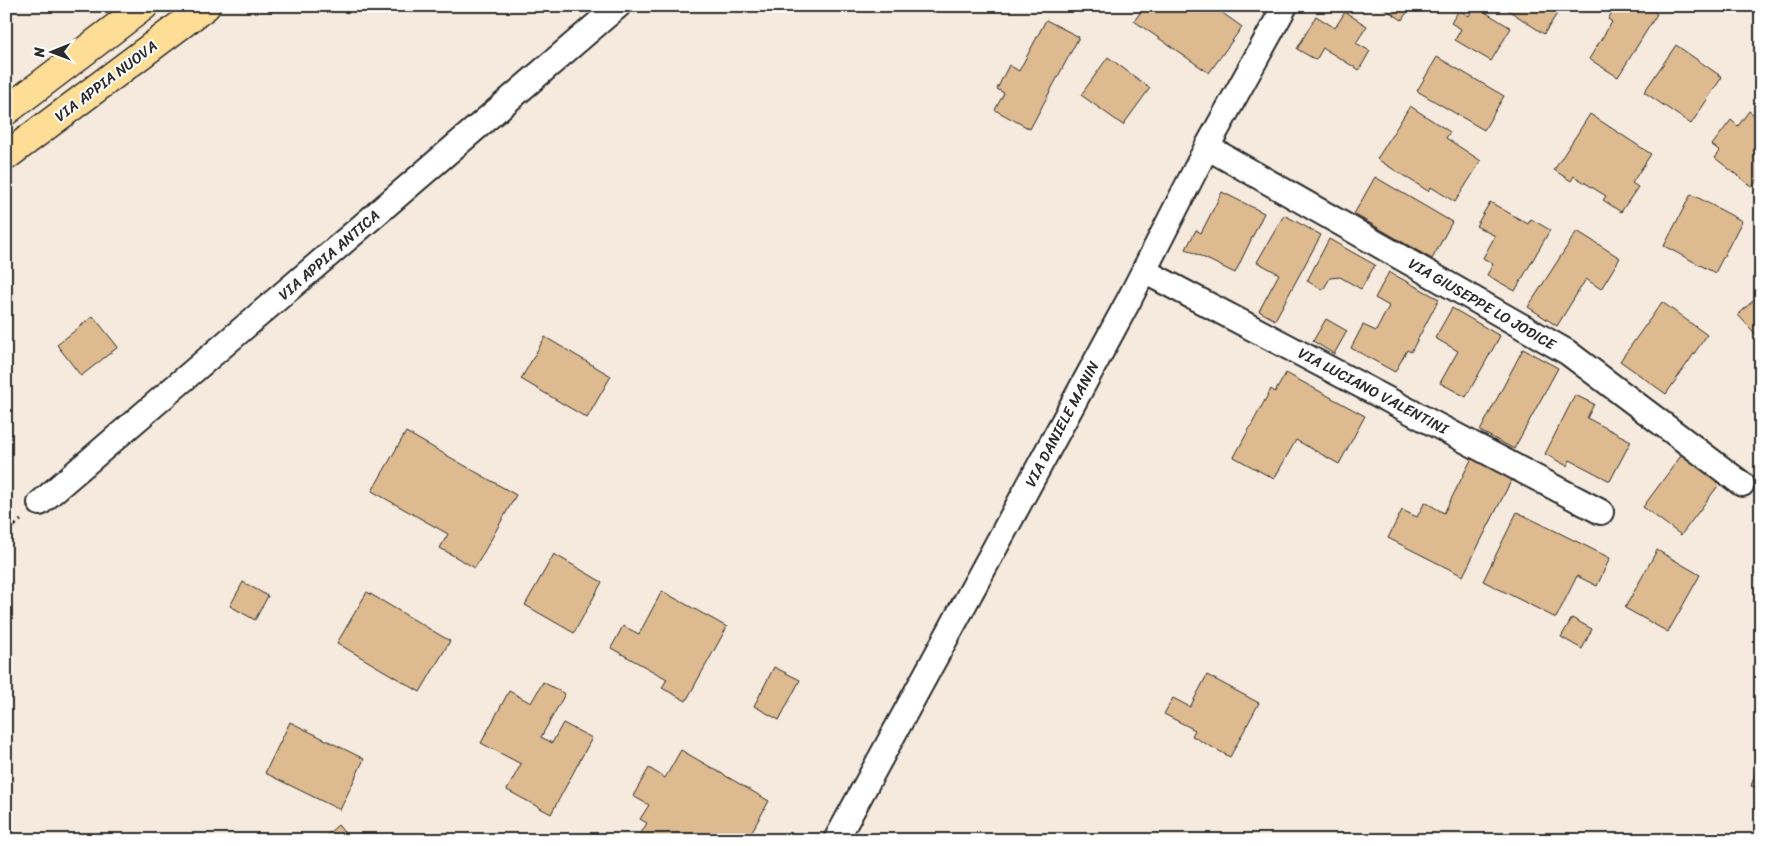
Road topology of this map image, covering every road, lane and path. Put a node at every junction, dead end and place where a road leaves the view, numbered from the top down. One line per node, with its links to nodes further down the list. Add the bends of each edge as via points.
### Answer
1 (144, 6): 5 (main road)
2 (206, 6): 7 (main road, VIA APPIA NUOVA)
3 (618, 6): 10 (street, VIA APPIA ANTICA)
4 (1285, 6): 6 (street, VIA DANIELE MANIN)
5 (6, 110)
6 (1208, 147): 8 (street, VIA DANIELE MANIN); 9 (street, VIA GIUSEPPE LO JODICE, via 1567,352)
7 (6, 156)
8 (1144, 271): 11 (street, VIA LUCIANO VALENTINI); 12 (street, VIA DANIELE MANIN)
9 (1742, 484)
10 (40, 503)
11 (1601, 512)
12 (836, 840)

